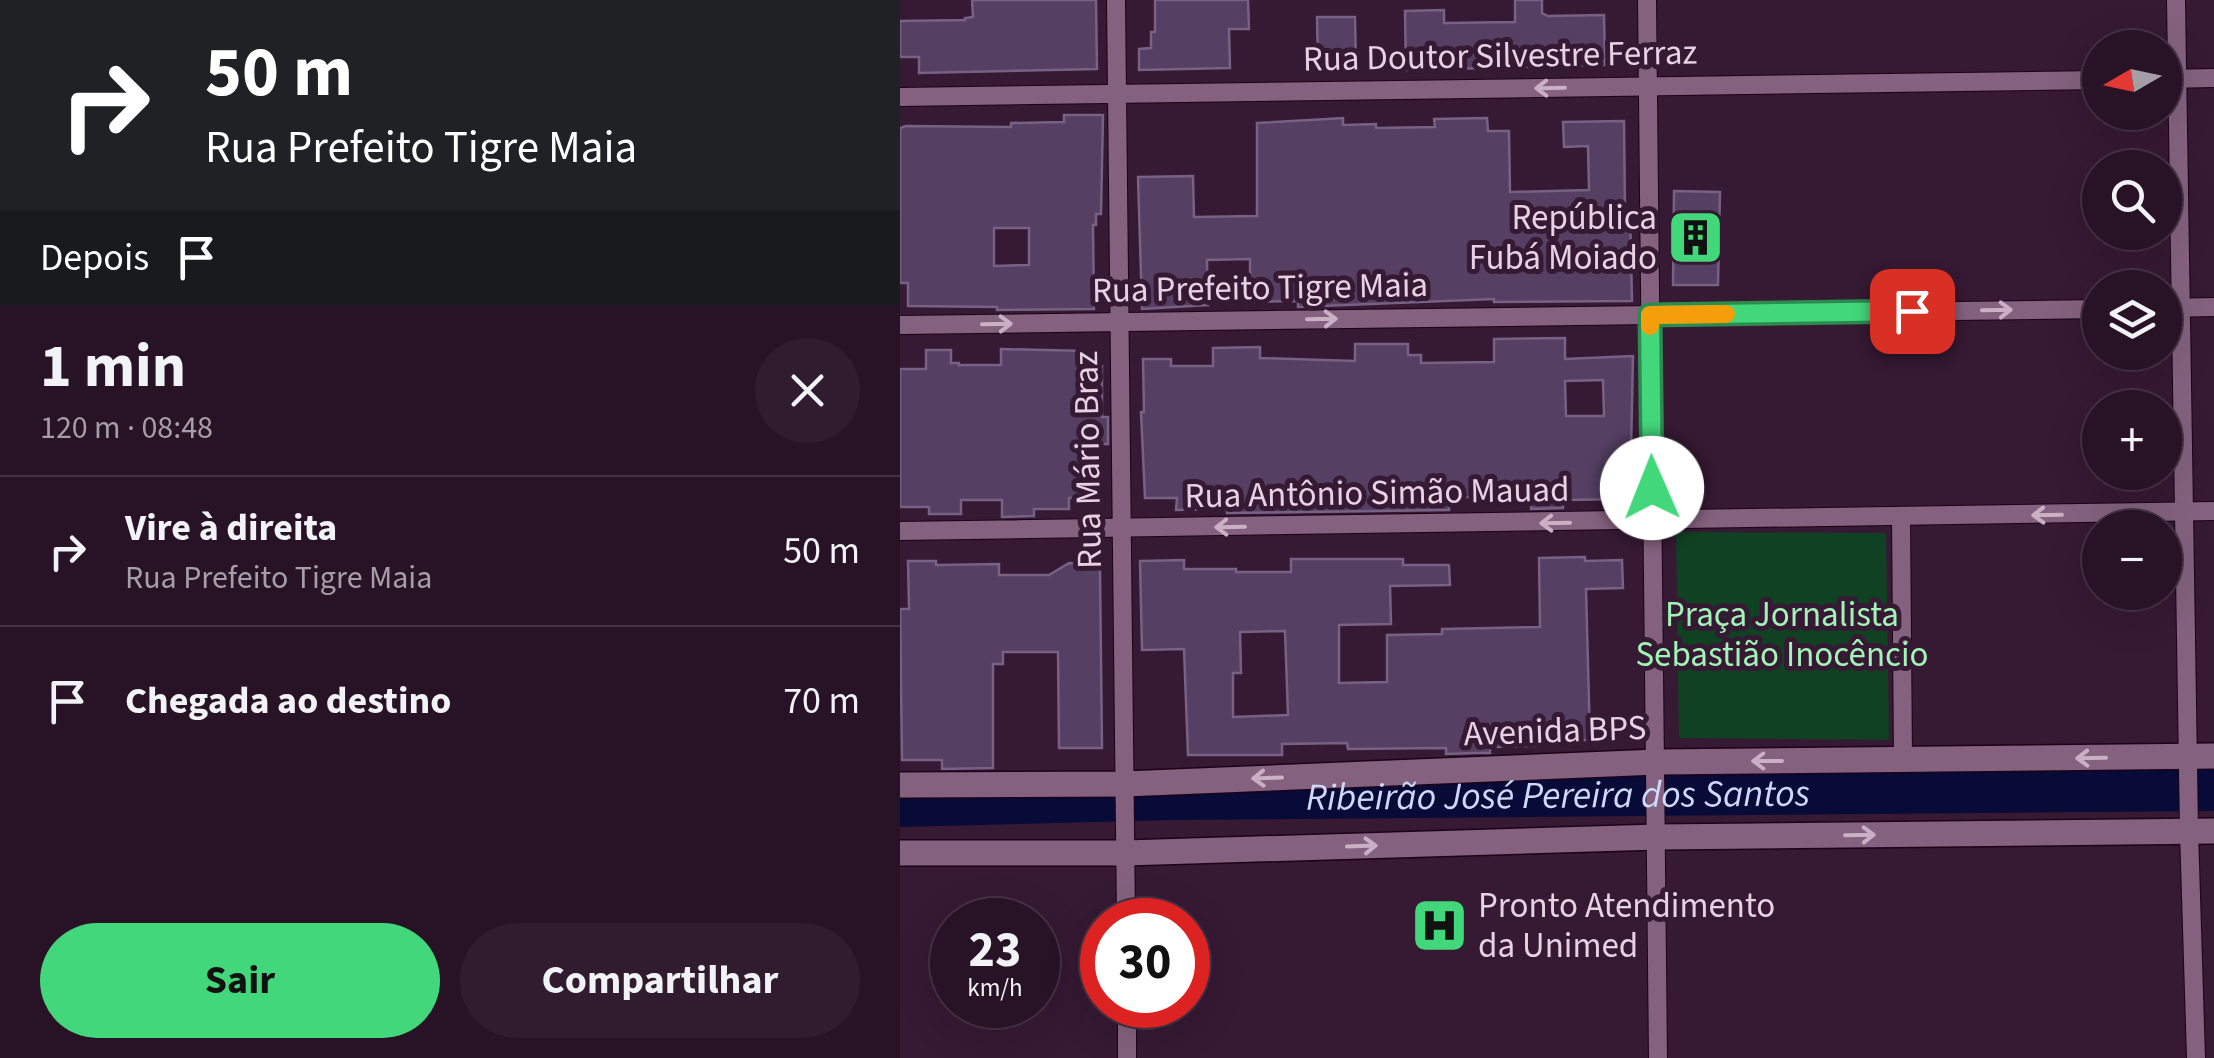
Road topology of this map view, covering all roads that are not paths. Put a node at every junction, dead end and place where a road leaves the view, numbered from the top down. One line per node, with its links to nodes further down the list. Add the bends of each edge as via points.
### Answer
1 (1116, 0): 9 (street, Rua Mário Braz)
2 (1646, 0): 8 (street)
3 (2176, 0): 4 (street)
4 (2174, 30)
5 (2214, 78): 6 (street)
6 (2182, 79)
7 (2082, 80): 8 (street, Rua Doutor Silvestre Ferraz)
8 (1648, 86): 9 (street, Rua Doutor Silvestre Ferraz, one-way to 9); 16 (street)
9 (1117, 94): 10 (street, Rua Doutor Silvestre Ferraz); 17 (street, Rua Mário Braz)
10 (900, 98)
11 (2171, 130): 12 (street)
12 (2173, 270)
13 (2214, 307): 14 (street)
14 (2182, 308)
15 (2082, 309): 16 (street, Rua Prefeito Tigre Maia, one-way to 15)
16 (1650, 315): 17 (street, Rua Prefeito Tigre Maia, one-way to 16); 23 (street)
17 (1119, 322): 18 (street, Rua Prefeito Tigre Maia, one-way to 17); 24 (street, Rua Mário Braz)
18 (900, 325)
19 (2177, 370): 21 (street)
20 (2214, 511): 21 (street, Rua Antônio Simão Mauad)
21 (2185, 512): 22 (street, Rua Antônio Simão Mauad, one-way to 22); 27 (street)
22 (1901, 518): 23 (street, Rua Antônio Simão Mauad); 26 (street)
23 (1653, 522): 24 (street, Rua Antônio Simão Mauad, one-way to 24); 28 (street)
24 (1121, 528): 25 (street, Rua Antônio Simão Mauad); 30 (street, Rua Mário Braz)
25 (900, 531)
26 (1903, 761): 27 (main road, Avenida BPS, one-way to 26); 28 (main road, Avenida BPS, one-way to 28)
27 (2197, 761): 31 (street)
28 (1657, 768): 30 (main road, Avenida BPS, one-way to 30); 32 (street)
29 (900, 785): 30 (main road, Avenida BPS)
30 (1124, 791): 33 (street, Rua Mário Braz)
31 (2198, 826): 32 (main road, one-way to 31); 39 (street)
32 (1658, 831): 33 (main road, one-way to 32); 38 (street)
33 (1125, 846): 34 (main road); 35 (street, Rua Mário Braz)
34 (900, 853)
35 (1126, 898)
36 (1127, 1028): 37 (street)
37 (1128, 1058)
38 (1658, 1058)
39 (2196, 1058)

